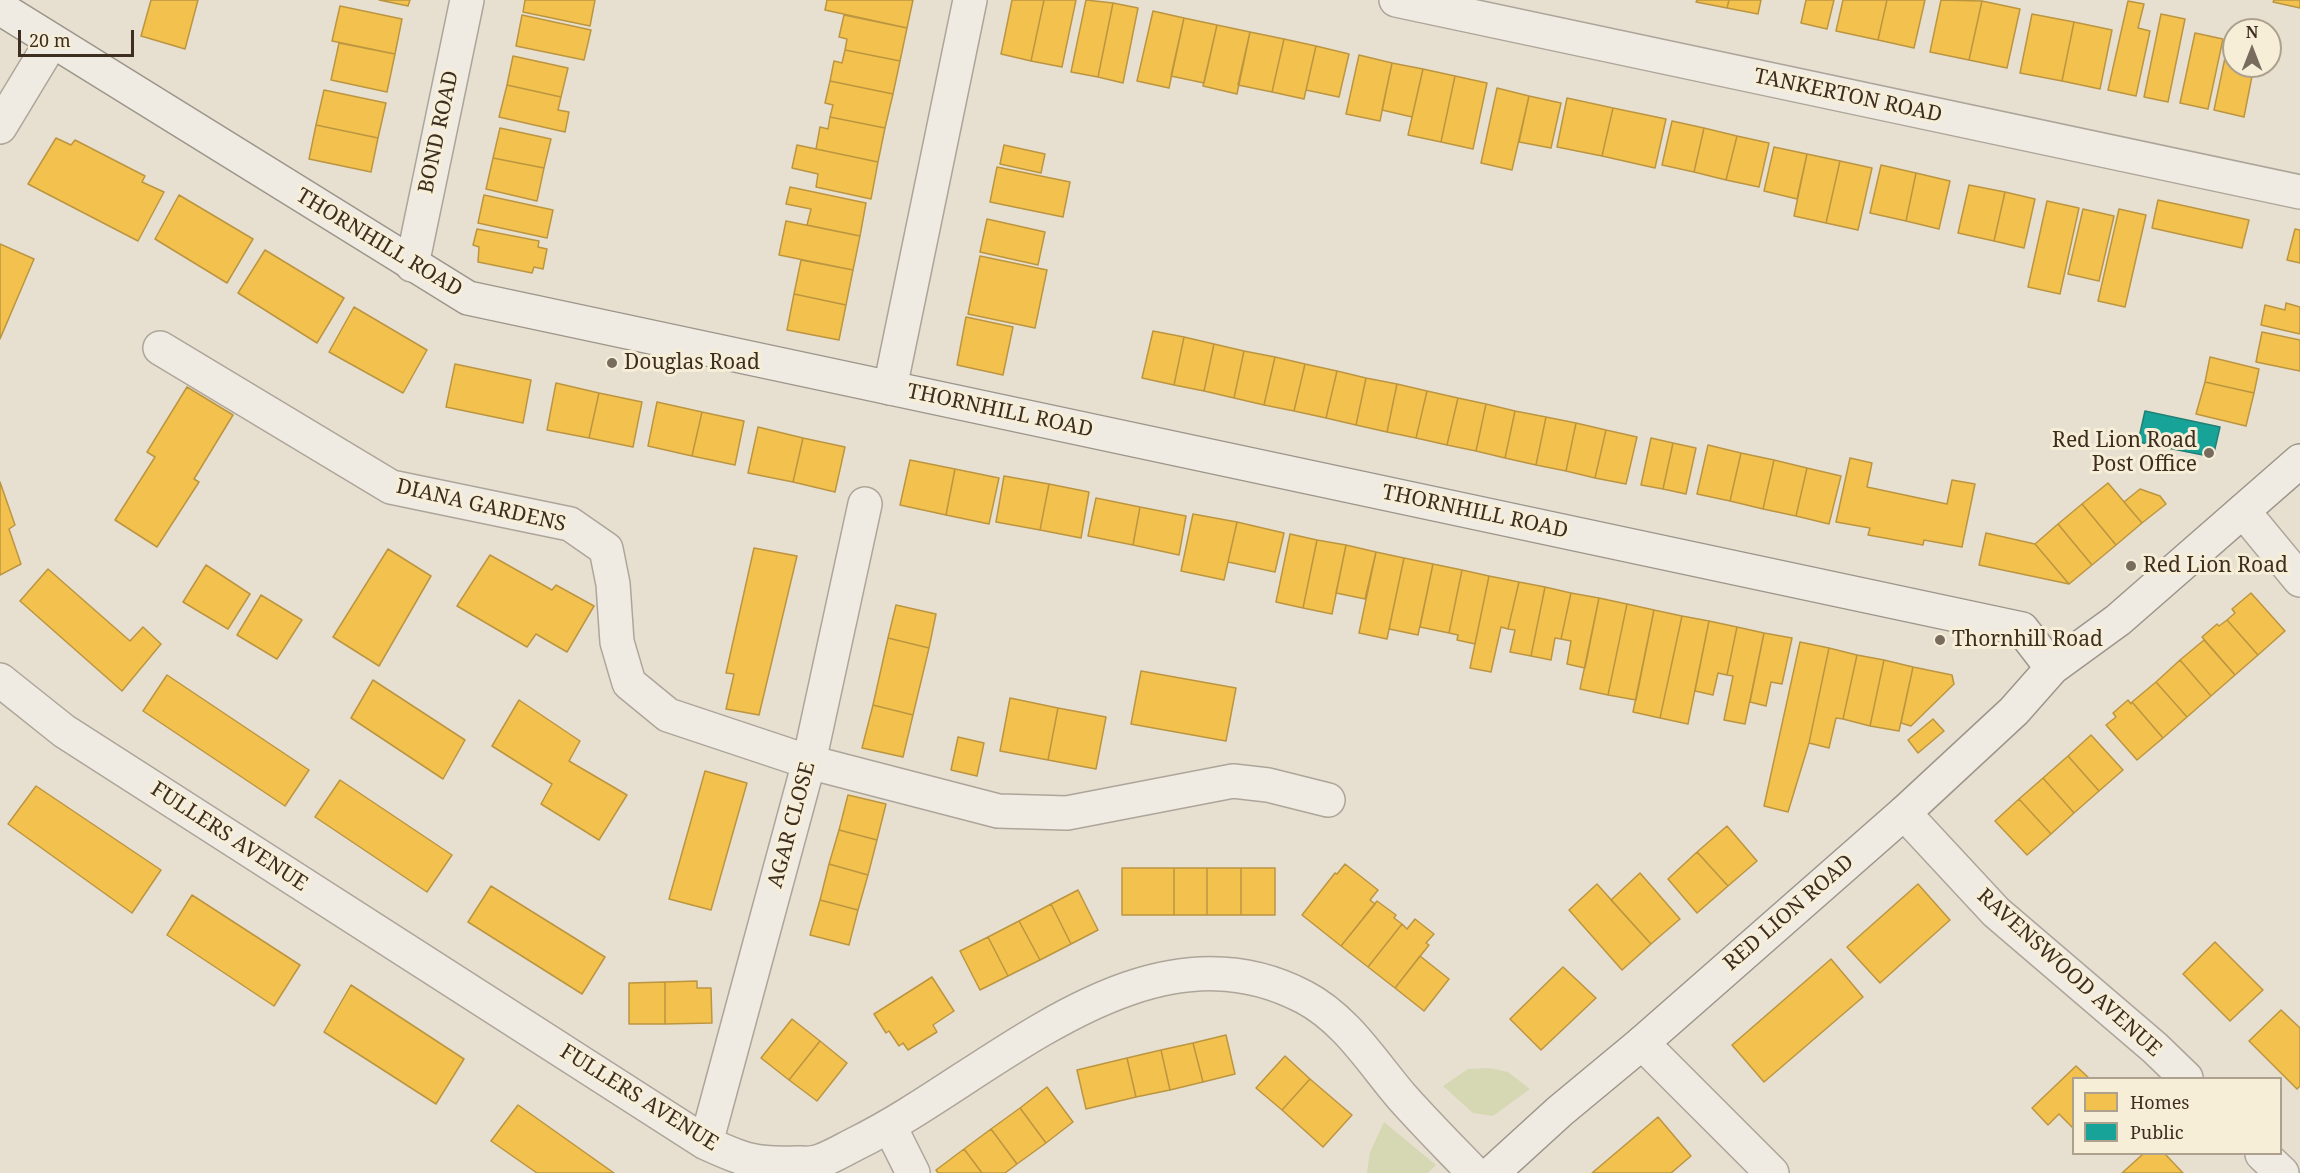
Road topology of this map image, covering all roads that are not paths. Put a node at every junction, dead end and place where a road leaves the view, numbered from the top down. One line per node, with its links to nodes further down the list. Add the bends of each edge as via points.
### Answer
1 (467, 0): 8 (street, BOND ROAD)
2 (970, 0): 10 (street)
3 (1396, 0): 7 (street, TANKERTON ROAD)
4 (0, 8): 5 (street, THORNHILL ROAD)
5 (52, 41): 6 (street); 8 (street, THORNHILL ROAD)
6 (0, 127)
7 (2300, 192)
8 (412, 265): 10 (street, THORNHILL ROAD, via 468,298)
9 (160, 348): 17 (street, DIANA GARDENS, via 391,487 570,524 606,549 617,642 629,683 668,715)
10 (890, 388): 15 (street, THORNHILL ROAD, via 2022,629)
11 (2300, 461): 13 (street, RED LION ROAD)
12 (865, 504): 17 (street, AGAR CLOSE)
13 (2243, 511): 14 (street); 15 (street, RED LION ROAD, via 2118,620)
14 (2300, 580)
15 (2052, 668): 19 (street, RED LION ROAD, via 2014,711)
16 (0, 680): 23 (street, FULLERS AVENUE, via 64,731)
17 (809, 762): 18 (street, DIANA GARDENS, via 998,811 1067,813 1233,781 1268,785); 23 (street, AGAR CLOSE)
18 (1328, 801)
19 (1904, 813): 20 (street, RED LION ROAD); 21 (street, RAVENSWOOD AVENUE, via 1996,912)
20 (1642, 1042): 27 (street, RED LION ROAD); 28 (street)
21 (2185, 1077)
22 (890, 1127): 23 (street, FULLERS AVENUE, via 818,1162 770,1165 740,1159); 25 (street); 26 (street, FULLERS AVENUE, via 1055,1021 1116,992 1199,974 1236,975 1270,981 1306,998 1336,1019)
23 (706, 1143)
24 (2263, 1155): 29 (street)
25 (913, 1173)
26 (1474, 1173)
27 (1492, 1173)
28 (1772, 1173)
29 (2282, 1173)

